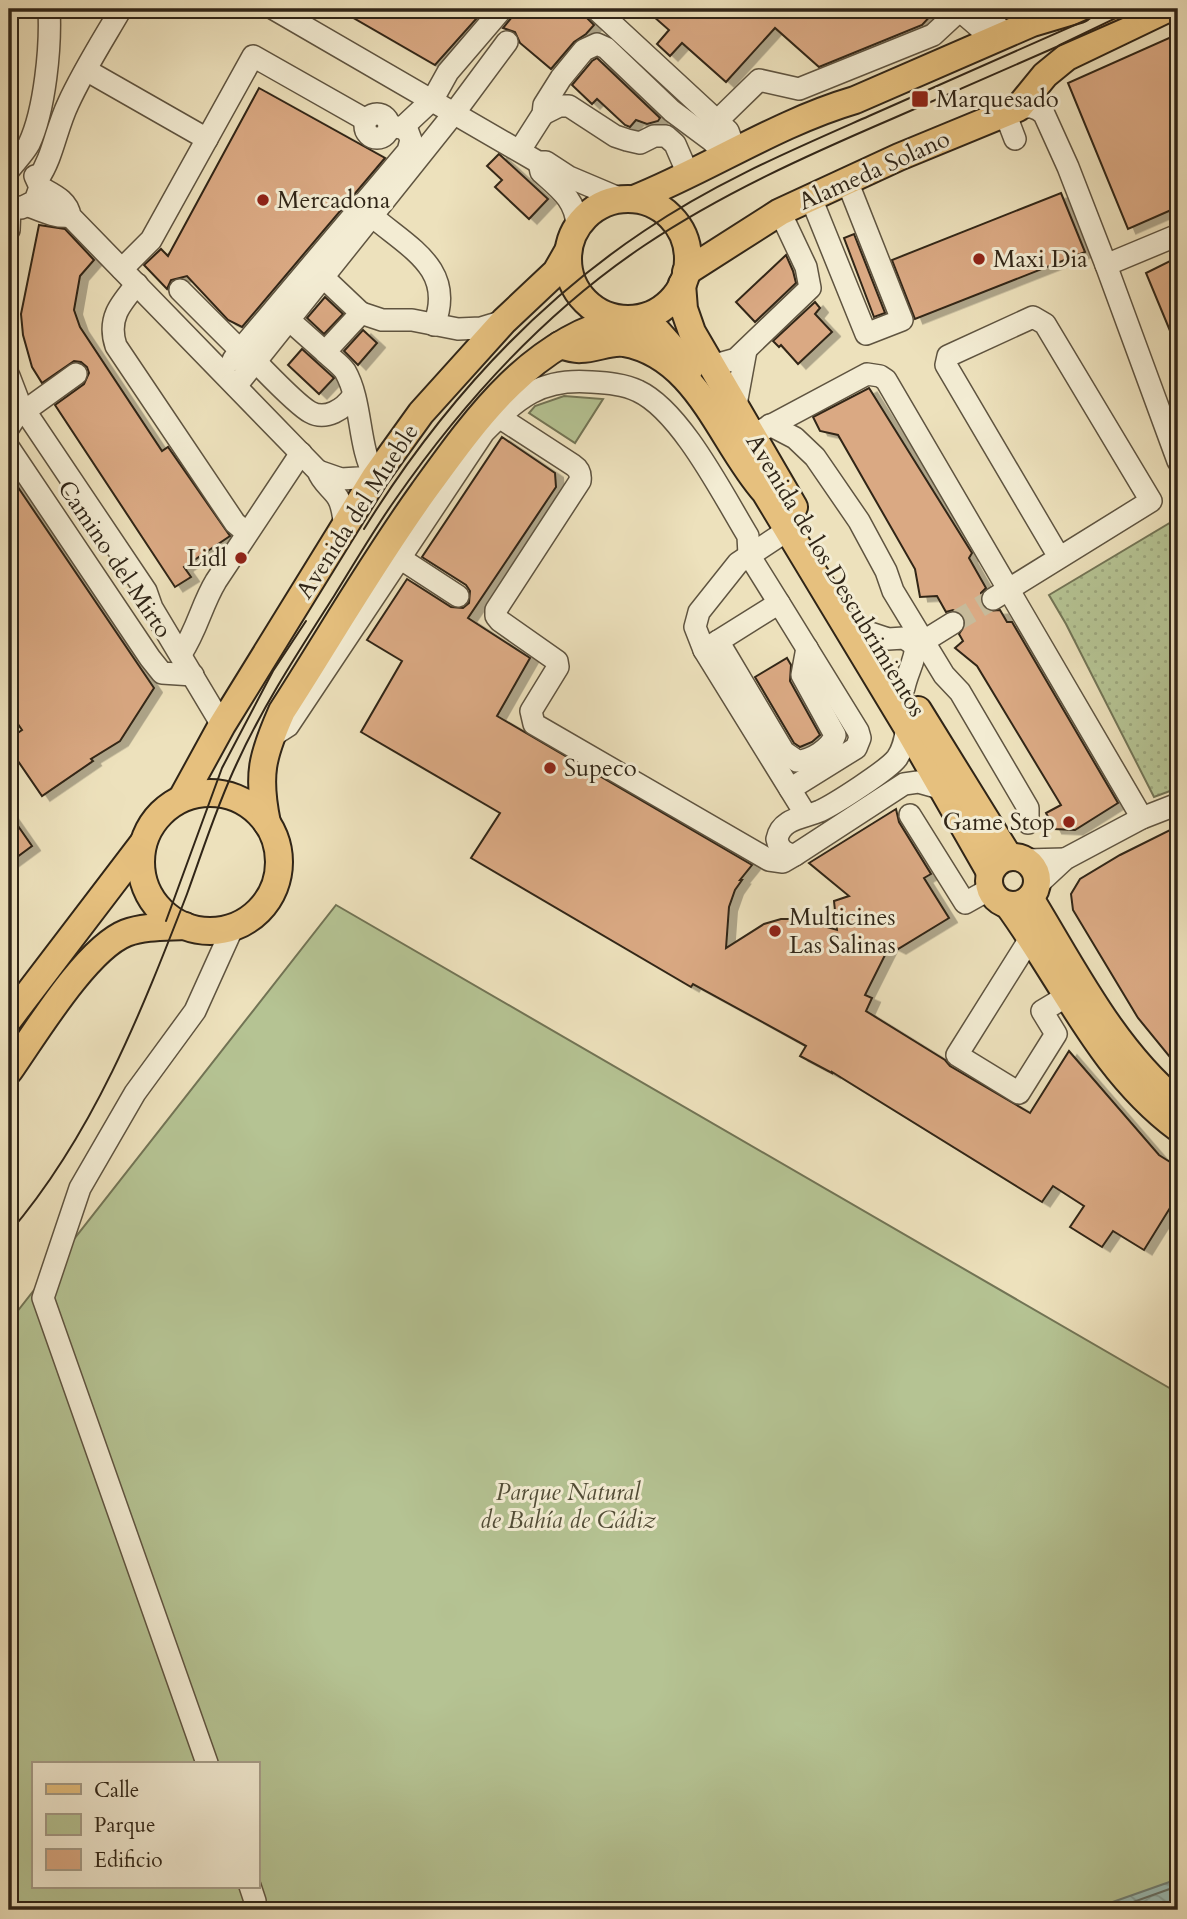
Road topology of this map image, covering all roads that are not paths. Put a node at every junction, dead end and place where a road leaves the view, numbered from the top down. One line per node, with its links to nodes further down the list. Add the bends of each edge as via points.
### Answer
1 (49, 9): 24 (street, via 46,72)
2 (121, 9): 12 (street)
3 (274, 9): 13 (street)
4 (502, 9): 13 (street, via 448,72)
5 (596, 9): 19 (street)
6 (959, 9): 10 (street); 19 (street, via 933,36 799,89 759,80)
7 (987, 9): 10 (street)
8 (1079, 9): 10 (main road)
9 (1167, 9): 16 (main road, Alameda Solano, via 1067,57)
10 (995, 39): 25 (main road)
11 (507, 42): 17 (street)
12 (86, 70): 14 (street); 22 (street)
13 (433, 99): 17 (street); 20 (street)
14 (68, 103): 24 (street); 30 (street)
15 (672, 111): 18 (street, via 597,44 584,50 561,78); 21 (street); 25 (street)
16 (1012, 111): 23 (street); 29 (main road, Alameda Solano); 41 (street, via 1028,106 1044,114)
17 (455, 112): 26 (street); 36 (street)
18 (543, 114): 21 (street, via 569,106 627,140 640,143); 26 (street)
19 (717, 121): 25 (street, via 728,131)
20 (396, 127): 22 (street, via 374,138 365,131 366,120 253,56); 54 (street, via 410,134 408,152)
21 (654, 136): 28 (street, via 666,136 675,144)
22 (207, 139): 42 (street)
23 (1015, 139)
24 (28, 146): 27 (street)
25 (730, 152): 28 (main road)
26 (529, 156): 32 (street); 37 (street, via 573,203)
27 (9, 171): 30 (street, via 26,169)
28 (688, 174): 32 (main road)
29 (847, 181): 31 (main road, Alameda Solano); 31 (street, via 902,320 866,334)
30 (39, 183): 33 (street, via 35,201); 35 (street, via 61,199)
31 (811, 198): 34 (main road, Alameda Solano)
32 (628, 199): 37 (main road, via 596,208); 44 (main road, via 659,208 677,225 687,248)
33 (16, 205): 35 (street); 38 (street)
34 (780, 212): 44 (main road, Alameda Solano); 52 (street, via 806,267 810,288)
35 (70, 216): 42 (street)
36 (372, 216): 43 (street); 50 (street, via 429,264 437,278 440,310)
37 (577, 226): 40 (main road)
38 (9, 230)
39 (1178, 235): 41 (street)
40 (568, 251): 47 (main road, via 569,272 580,295 599,312); 49 (main road, Avenida del Mueble, via 556,272)
41 (1106, 265): 67 (street)
42 (130, 276): 57 (street); 73 (street, via 115,312 112,335 116,346)
43 (323, 277): 46 (street); 48 (street)
44 (684, 278): 47 (main road, via 668,304); 55 (main road, Avenida de los Descubrimientos, via 684,309)
45 (180, 290): 54 (street)
46 (361, 313): 50 (street, via 382,320); 53 (street)
47 (628, 319): 51 (main road, Avenida del Mueble, via 598,324); 70 (main road, Avenida de los Descubrimientos, via 657,331 702,381 758,471)
48 (289, 320): 53 (street); 54 (street)
49 (504, 321): 50 (street, via 481,328); 69 (main road, Avenida del Mueble, via 421,413)
50 (434, 325)
51 (560, 345): 70 (main road, Avenida de los Descubrimientos, via 580,350 622,343 645,349 667,363 687,380); 74 (main road, Avenida del Mueble, via 521,373 469,428)
52 (746, 351): 55 (street); 60 (street)
53 (325, 352): 59 (street, via 344,370)
54 (248, 356): 57 (street); 59 (street, via 310,412 330,414)
55 (711, 366): 60 (main road, Avenida de los Descubrimientos)
56 (76, 374): 61 (street)
57 (229, 379): 66 (street)
58 (11, 386): 61 (street)
59 (354, 396): 69 (street, via 366,461)
60 (735, 410): 64 (main road, Avenida de los Descubrimientos)
61 (25, 411): 63 (street); 85 (street, via 146,591)
62 (499, 417): 74 (street); 75 (street, via 535,389 559,381 612,383 639,391 678,424 748,536); 100 (street, via 573,465 580,477 496,610 500,621 557,661 558,667 531,711 534,724 769,860 783,862)
63 (9, 427)
64 (761, 431): 77 (street, via 867,374 880,376 890,385); 81 (main road, Avenida de los Descubrimientos); 82 (street, via 795,439 815,457 859,521)
65 (9, 448): 86 (street, Camino del Mirto, via 162,673)
66 (301, 453): 68 (street); 73 (street)
67 (1178, 461)
68 (318, 471): 69 (street, via 341,479); 71 (street, via 342,505)
69 (375, 477): 71 (main road, Avenida del Mueble)
70 (765, 492): 72 (main road, Avenida de los Descubrimientos)
71 (345, 526): 88 (main road, Avenida del Mueble)
72 (788, 530): 75 (street); 89 (main road, Avenida de los Descubrimientos)
73 (247, 533): 85 (street, via 204,600 194,635)
74 (391, 553): 78 (street); 97 (main road, Avenida del Mueble, via 336,639 282,711 261,776)
75 (750, 555): 79 (street); 83 (street, via 738,563 699,612 695,627)
76 (1059, 558): 76 (street, via 1151,501 1045,324 1033,317 948,356 946,365); 77 (street)
77 (1001, 594): 96 (street)
78 (458, 596)
79 (779, 603): 83 (street); 84 (street)
80 (953, 623): 82 (street)
81 (870, 633): 82 (street); 87 (main road, Avenida de los Descubrimientos)
82 (920, 644): 87 (street); 98 (street, via 960,692 1028,808)
83 (711, 646): 84 (street, via 784,752 791,760 802,762 830,746 835,735 802,675); 90 (street)
84 (807, 648): 90 (street, via 860,738 856,748)
85 (181, 654): 86 (street)
86 (193, 675): 88 (street)
87 (904, 688): 101 (main road, Avenida de los Descubrimientos)
88 (222, 725): 92 (main road, Avenida del Mueble)
89 (907, 727): 91 (main road, Avenida de los Descubrimientos); 94 (street, via 905,742 889,767 821,811)
90 (790, 789): 94 (street)
91 (943, 789): 100 (street, via 918,782 904,784); 101 (main road, Avenida de los Descubrimientos)
92 (182, 798): 97 (main road, via 197,793 224,794 256,810); 99 (main road, via 157,816)
93 (1178, 804): 96 (street)
94 (806, 815): 100 (street, via 783,826 778,834 780,848)
95 (910, 815): 101 (street, via 965,904)
96 (1142, 818): 101 (street)
97 (267, 823): 103 (main road, via 279,857 278,875 257,912)
98 (1028, 823)
99 (143, 843): 102 (main road, via 140,859 146,889 170,919); 106 (main road)
100 (795, 855)
101 (1013, 881): 104 (main road, Avenida de los Descubrimientos); 108 (main road, Avenida de los Descubrimientos, via 1132,1057)
102 (185, 926): 103 (main road, via 201,930); 107 (main road, via 128,932 94,954)
103 (233, 927): 110 (street, via 195,1011 135,1093 80,1188 43,1298)
104 (1031, 937): 105 (main road, Avenida de los Descubrimientos); 105 (street, via 957,1055 1019,1093 1056,1034 1042,1010)
105 (1067, 996): 109 (main road, Avenida de los Descubrimientos, via 1108,1058)
106 (9, 1019)
107 (9, 1071)
108 (1178, 1104)
109 (1178, 1128)
110 (207, 1762)

